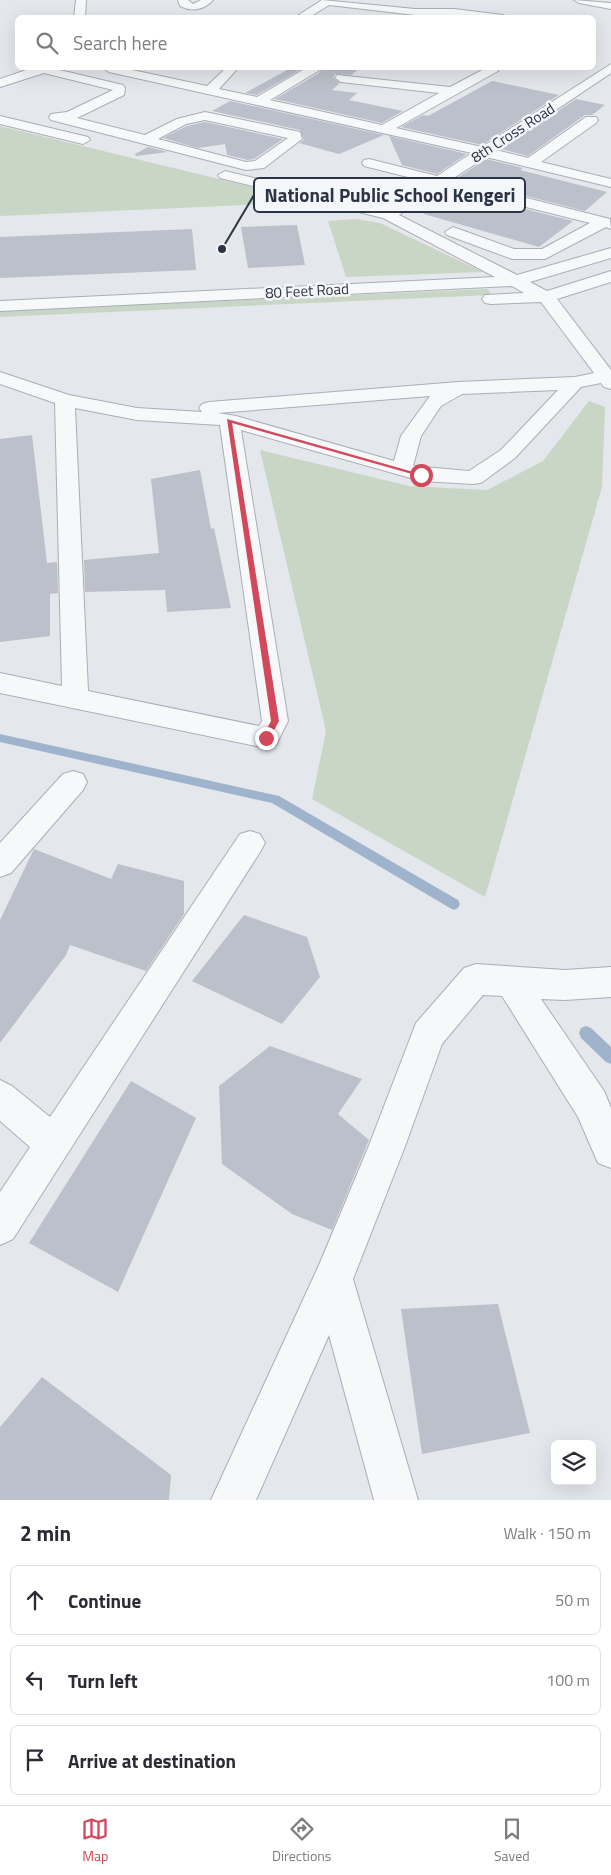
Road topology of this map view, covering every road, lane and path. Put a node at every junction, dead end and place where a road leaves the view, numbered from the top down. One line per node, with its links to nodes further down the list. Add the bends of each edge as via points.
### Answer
1 (81, 0): 8 (street)
2 (183, 0): 3 (street, via 184,4 194,7)
3 (208, 0)
4 (579, 0): 6 (street)
5 (329, 1): 9 (street); 10 (street, via 415,12)
6 (607, 5): 7 (street)
7 (588, 13)
8 (79, 15)
9 (304, 15)
10 (478, 15)
11 (611, 68): 30 (street, 8th Cross Road)
12 (37, 70): 19 (street)
13 (44, 70): 24 (street, via 119,88 119,92 70,116)
14 (118, 70): 20 (street)
15 (230, 70): 20 (street)
16 (311, 70): 22 (street)
17 (490, 70): 21 (street)
18 (341, 78): 21 (street)
19 (0, 84)
20 (210, 90): 22 (street)
21 (451, 91): 27 (street)
22 (260, 101): 27 (street)
23 (40, 114): 24 (street)
24 (59, 117): 28 (street)
25 (0, 120): 29 (street)
26 (592, 120): 32 (street)
27 (384, 129): 30 (street)
28 (146, 140): 28 (street, via 246,166 258,165 295,139 295,135 196,116)
29 (97, 143)
30 (485, 152): 32 (street); 35 (street, 8th Cross Road)
31 (369, 163): 35 (street)
32 (530, 163): 34 (street)
33 (194, 167): 36 (street)
34 (609, 180)
35 (439, 182): 36 (street, 8th Cross Road); 37 (street)
36 (388, 215): 41 (street)
37 (608, 223): 38 (street, via 545,254 528,255 512,254)
38 (429, 224)
39 (611, 253): 41 (street, 80 Feet Road)
40 (611, 276): 42 (street, 80 Feet Road)
41 (516, 281): 42 (street); 43 (street, 80 Feet Road)
42 (546, 297): 44 (street, 80 Feet Road); 46 (street)
43 (0, 306)
44 (0, 322)
45 (0, 378): 49 (street)
46 (608, 380): 47 (street)
47 (575, 383): 48 (street); 52 (street, via 508,454 473,478 421,475)
48 (458, 388): 50 (street); 52 (street, via 434,402 411,436)
49 (65, 400): 50 (street); 54 (street)
50 (137, 414): 51 (street)
51 (229, 420): 52 (street); 54 (street, via 275,721 266,738)
52 (402, 469)
53 (0, 683): 54 (street)
54 (75, 699)
55 (73, 782): 57 (street)
56 (250, 843): 61 (street)
57 (0, 864)
58 (511, 981): 59 (street, via 565,985); 62 (street, via 591,1104); 64 (street, via 476,979 428,1034)
59 (611, 982)
60 (0, 1098): 61 (street)
61 (54, 1144): 63 (street)
62 (611, 1150)
63 (0, 1226)
64 (333, 1279): 65 (street); 66 (street)
65 (233, 1500)
66 (396, 1500)

